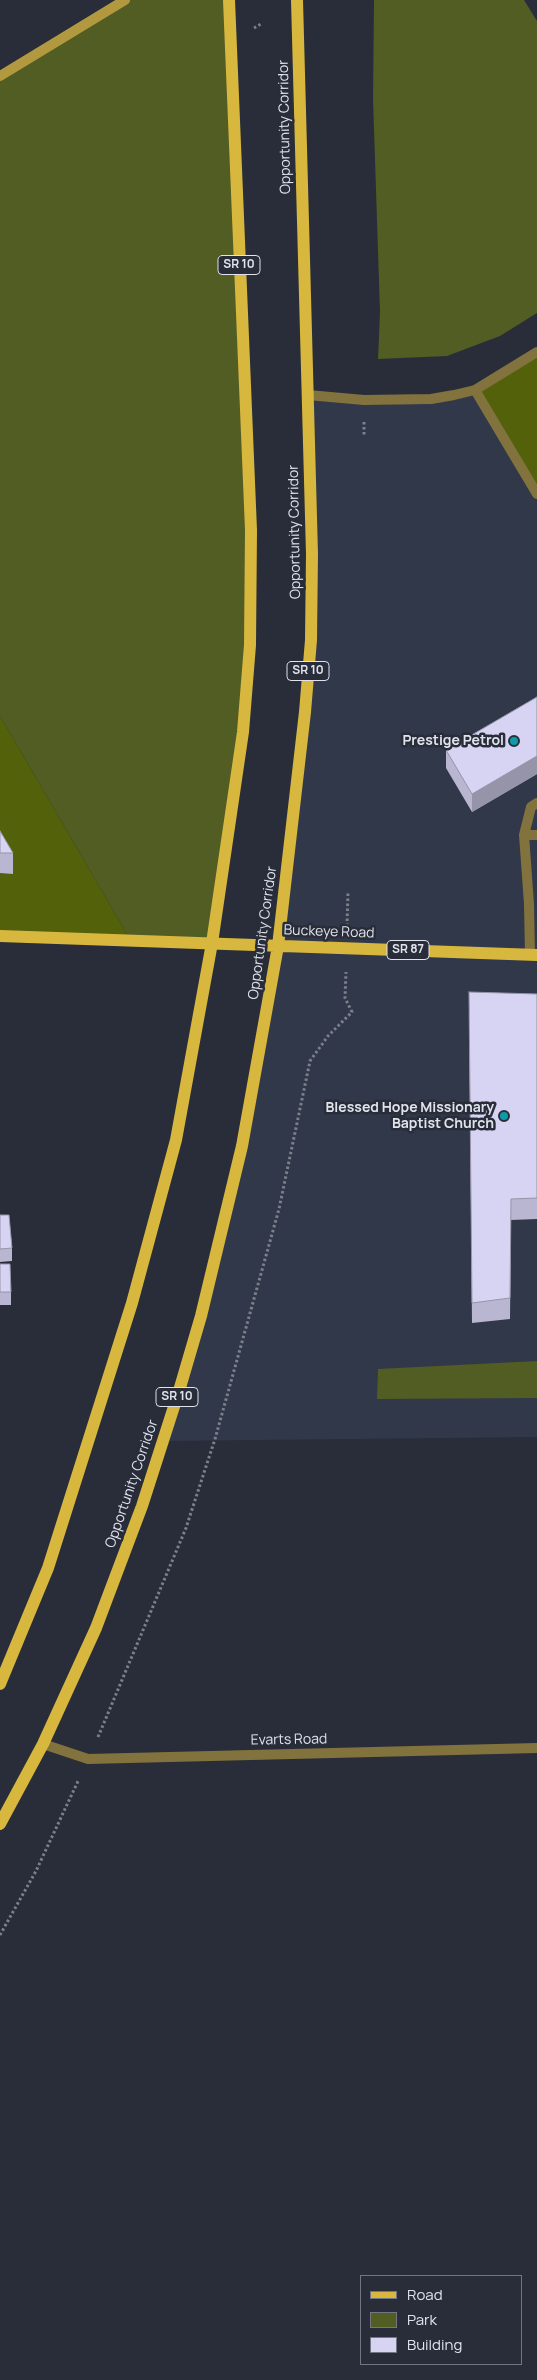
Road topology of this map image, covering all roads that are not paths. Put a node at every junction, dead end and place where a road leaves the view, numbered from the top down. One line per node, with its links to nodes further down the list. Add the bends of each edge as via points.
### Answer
1 (126, 0): 4 (main road)
2 (230, 0): 16 (main road, SR 10, via 250,530 250,645 243,732)
3 (297, 0): 7 (main road, Opportunity Corridor / SR 10)
4 (0, 76)
5 (537, 352): 6 (street)
6 (475, 390): 7 (street, via 431,399 364,400); 8 (street)
7 (308, 395): 17 (main road, Opportunity Corridor / SR 10, via 311,640 306,712)
8 (537, 494)
9 (535, 806): 10 (street)
10 (524, 835): 11 (street); 12 (street)
11 (537, 835)
12 (526, 860): 13 (street); 14 (street)
13 (537, 861)
14 (532, 884): 18 (street)
15 (0, 936): 16 (main road, Buckeye Road / SR 87)
16 (212, 944): 17 (main road, Buckeye Road / SR 87); 19 (main road, SR 10, via 176,1140 152,1236 48,1568)
17 (278, 946): 18 (main road, Buckeye Road / SR 87); 20 (main road, Opportunity Corridor / SR 10, via 242,1146 199,1325 142,1506 100,1619)
18 (534, 955)
19 (0, 1684)
20 (43, 1744): 21 (street, Evarts Road, via 88,1759); 22 (main road, Opportunity Corridor / SR 10)
21 (537, 1748)
22 (0, 1824)

